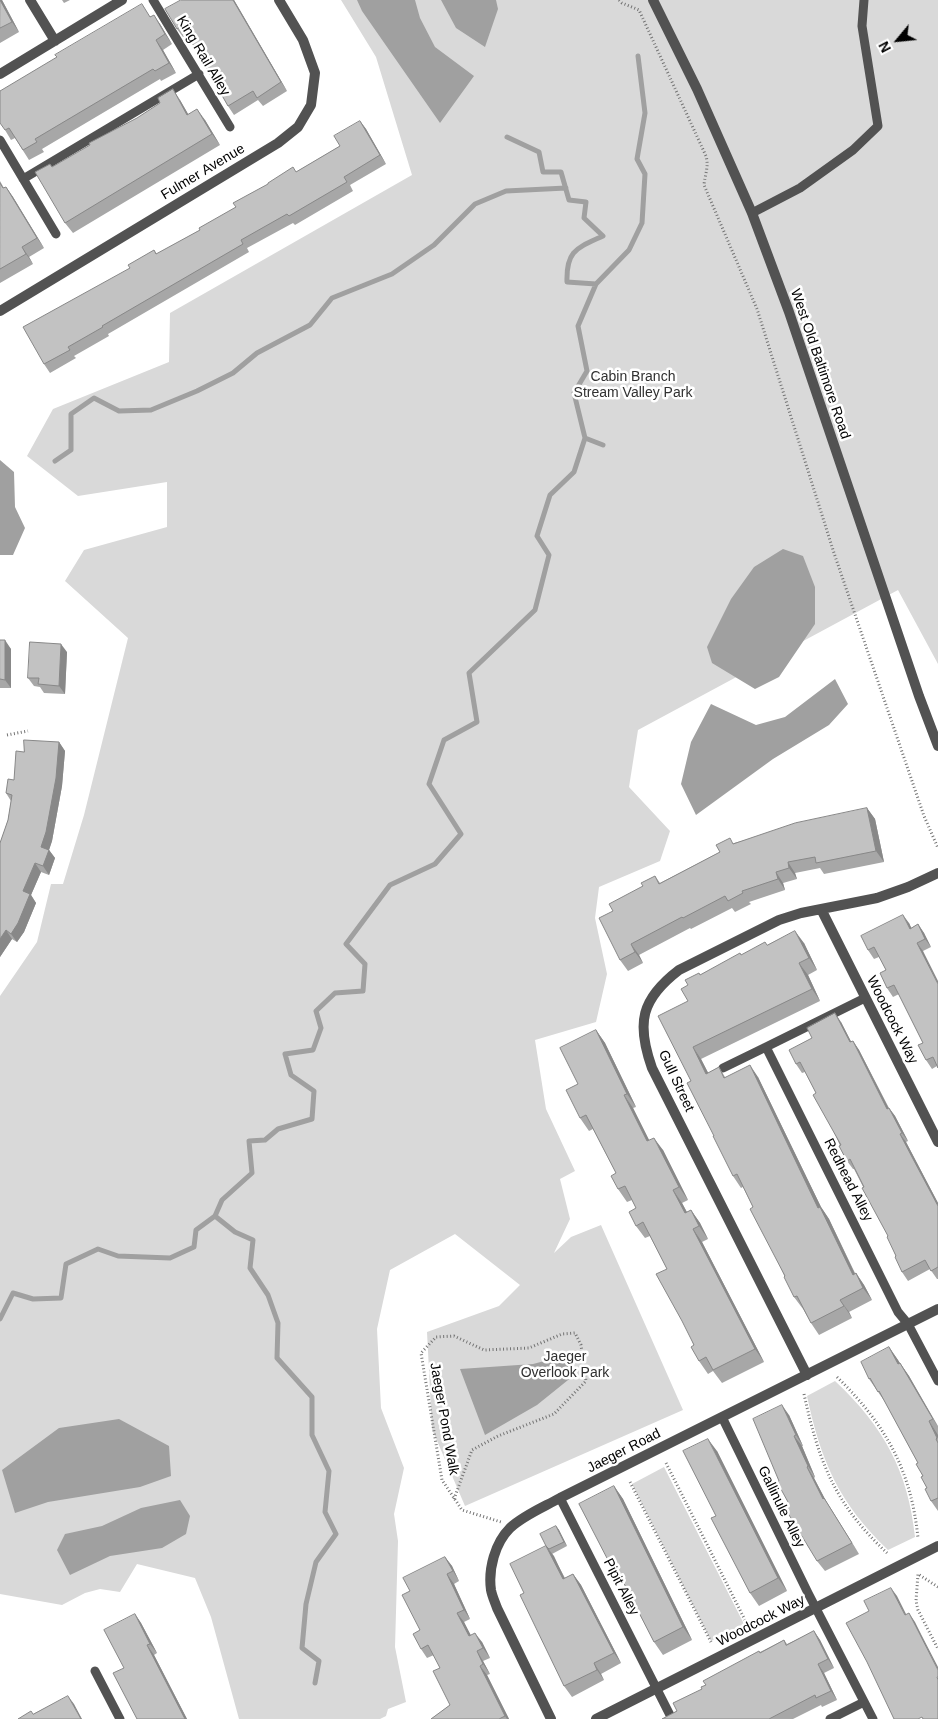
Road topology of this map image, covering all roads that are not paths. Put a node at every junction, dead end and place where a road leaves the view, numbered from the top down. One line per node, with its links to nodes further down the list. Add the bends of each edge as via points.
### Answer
1 (30, 0): 7 (street)
2 (122, 0): 7 (street)
3 (153, 0): 9 (lane, King Rail Alley)
4 (279, 0): 15 (street, Fulmer Avenue, via 303,40 315,73 311,105 298,127 278,143)
5 (653, 0): 13 (street, West Old Baltimore Road)
6 (864, 0): 13 (lane, via 862,26 878,126 853,150 800,188)
7 (54, 41): 8 (street)
8 (0, 74)
9 (198, 74): 10 (lane, King Rail Alley); 12 (lane)
10 (230, 127)
11 (0, 140): 12 (lane)
12 (23, 179): 14 (lane)
13 (752, 213): 16 (street, West Old Baltimore Road)
14 (56, 234)
15 (0, 311)
16 (938, 746)
17 (938, 873): 18 (street, Gull Street, via 877,898)
18 (821, 909): 19 (street, Woodcock Way); 25 (street, Gull Street, via 780,920 679,970 654,995 646,1009 643,1024 652,1068)
19 (865, 998): 20 (lane); 22 (street, Woodcock Way)
20 (766, 1047): 21 (lane); 24 (lane, Redhead Alley, via 898,1312)
21 (723, 1068)
22 (938, 1142)
23 (938, 1308): 24 (street, Jaeger Road)
24 (908, 1324): 25 (street, Jaeger Road); 26 (lane, Redhead Alley)
25 (807, 1375): 27 (street, Jaeger Road)
26 (938, 1381)
27 (722, 1418): 28 (street, Jaeger Road); 30 (lane, Gallinule Alley)
28 (560, 1498): 32 (lane, Pipit Alley); 35 (street, Jaeger Road, via 510,1528 500,1541 490,1578 497,1608)
29 (938, 1546): 30 (street, Woodcock Way)
30 (816, 1608): 32 (street, Woodcock Way); 33 (lane, Gallinule Alley)
31 (95, 1671): 34 (lane)
32 (657, 1689): 36 (street, Woodcock Way); 37 (lane, Pipit Alley)
33 (864, 1702): 38 (lane); 39 (lane, Gallinule Alley)
34 (120, 1719)
35 (551, 1719)
36 (596, 1719)
37 (672, 1719)
38 (830, 1719)
39 (872, 1719)

